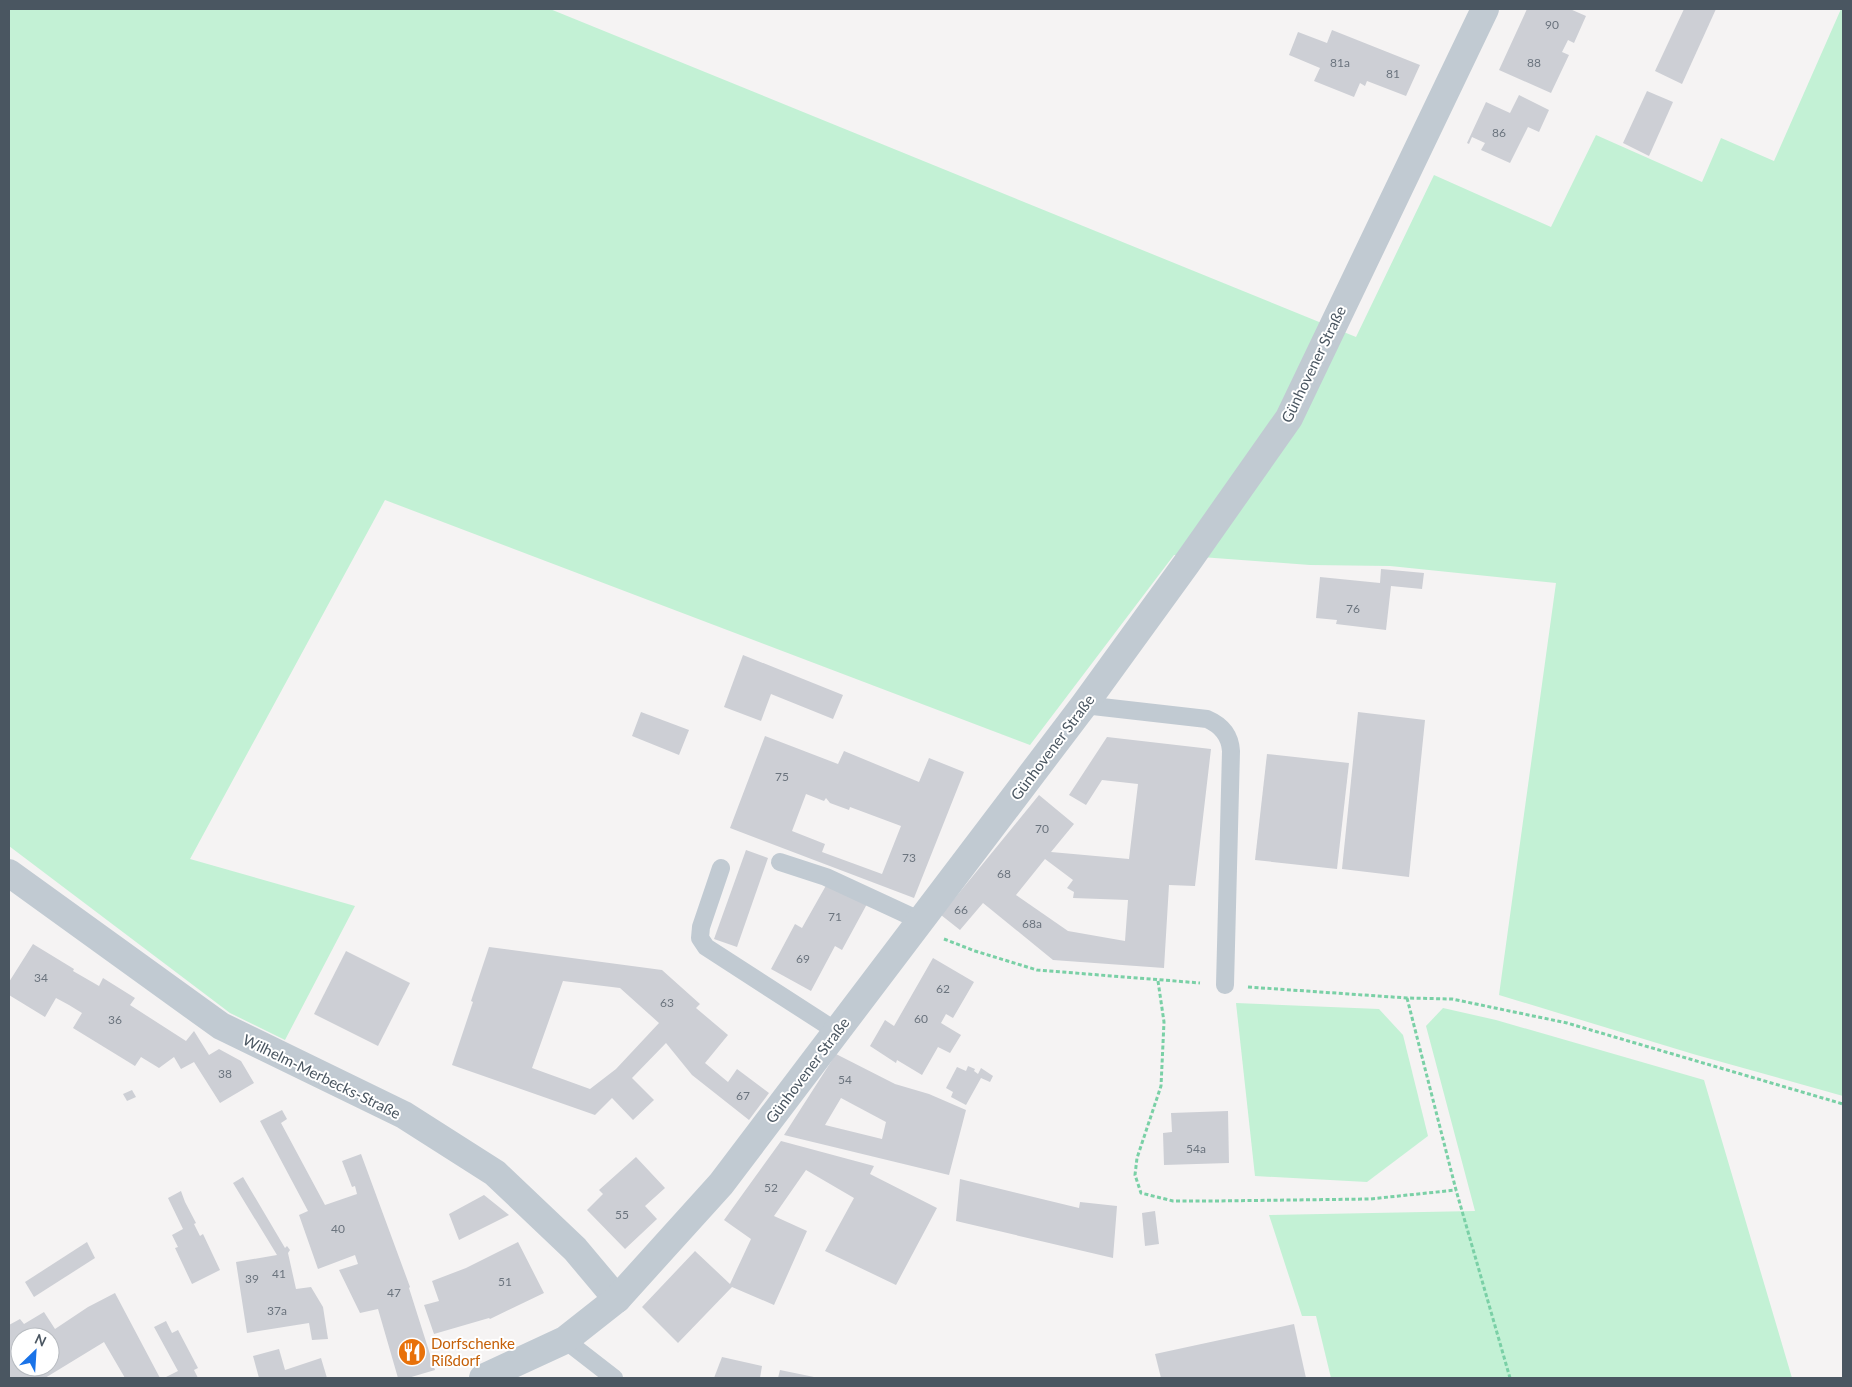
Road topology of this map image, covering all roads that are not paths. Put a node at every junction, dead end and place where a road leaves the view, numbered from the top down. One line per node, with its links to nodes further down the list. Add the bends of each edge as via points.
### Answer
1 (1485, 9): 2 (street, Günhovener Straße, via 1288,418)
2 (1084, 706): 6 (street, Günhovener Straße); 7 (lane, via 1207,719 1228,737 1231,751)
3 (780, 862): 6 (lane, via 826,877)
4 (721, 868): 8 (lane, via 701,927 700,938 706,947)
5 (9, 873): 9 (street, Wilhelm-Merbecks-Straße, via 221,1026 404,1115 495,1173 575,1249)
6 (918, 924): 8 (street, Günhovener Straße)
7 (1225, 985)
8 (836, 1031): 9 (street, Günhovener Straße, via 721,1184)
9 (616, 1299): 10 (street, Günhovener Straße)
10 (564, 1340): 11 (street, Günhovener Straße); 12 (lane)
11 (483, 1378)
12 (614, 1378)

